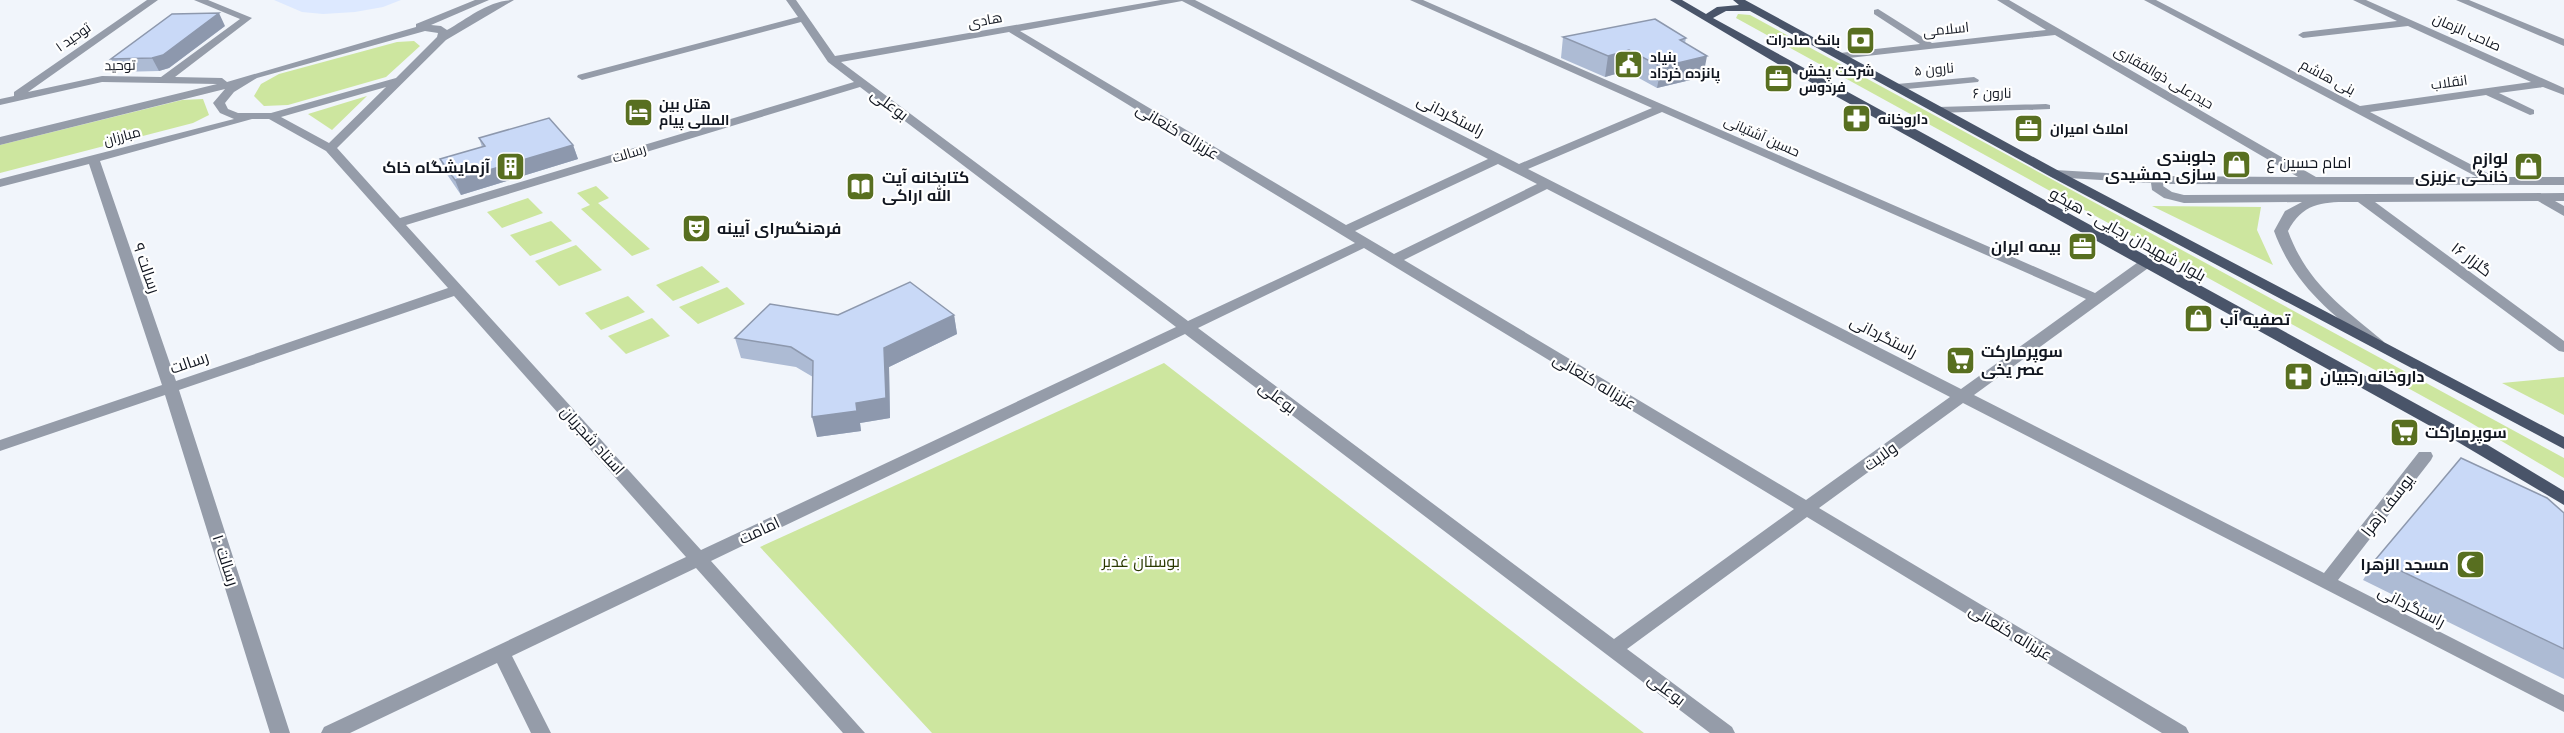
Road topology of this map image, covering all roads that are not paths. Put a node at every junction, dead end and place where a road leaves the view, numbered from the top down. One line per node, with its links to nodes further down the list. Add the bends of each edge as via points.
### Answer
1 (153, 0): 39 (street, توحید ۱)
2 (199, 0): 30 (street, via 247,18)
3 (484, 0): 21 (street)
4 (509, 0): 24 (street)
5 (791, 0): 17 (street, بوعلی)
6 (1178, 0): 20 (street, هادی)
7 (1187, 0): 50 (street, راستگردانی)
8 (1415, 0): 41 (street, حسین آشتیانی)
9 (1675, 0): 18 (main road, بلوار شهیدان رجایی - هپکو)
10 (1737, 0): 15 (main road, بلوار شهیدان رجایی - هپکو)
11 (2002, 0): 22 (street, حیدرعلی ذوالفقاری)
12 (2149, 0): 43 (street, بنی هاشم)
13 (2358, 0): 19 (street, صاحب الزمان)
14 (2461, 0): 25 (street)
15 (1753, 8): 18 (main road, via 1719,9); 27 (main road, بلوار شهیدان رجایی - هپکو)
16 (1878, 12): 26 (street)
17 (802, 19): 28 (street, بوعلی); 29 (street)
18 (1707, 19): 68 (main road, بلوار شهیدان رجایی - هپکو)
19 (2410, 23): 23 (street); 35 (street, صاحب الزمان)
20 (1010, 29): 28 (street, هادی); 65 (street, عزیزاله کنعانی)
21 (407, 32): 24 (street, via 437,28 443,32); 33 (street)
22 (2056, 32): 26 (street, اسلامی); 53 (street, حیدرعلی ذوالفقاری)
23 (2303, 35)
24 (442, 38): 31 (street)
25 (2564, 43)
26 (1930, 46): 27 (street, اسلامی)
27 (1840, 56): 36 (main road, بلوار شهیدان رجایی - هپکو)
28 (832, 60): 34 (street, بوعلی)
29 (582, 77)
30 (164, 80): 33 (street, توحید); 39 (street, توحید, via 102,79)
31 (400, 80): 45 (street); 48 (street)
32 (1974, 80): 36 (street, نارون ۵)
33 (242, 81): 46 (street, via 219,103 236,117); 47 (street, مبارزان)
34 (861, 83): 64 (street, رسالت); 71 (street, بوعلی)
35 (2544, 83): 37 (street, صاحب الزمان); 38 (street, انقلاب)
36 (1897, 87): 42 (main road, بلوار شهیدان رجایی - هپکو)
37 (2562, 90)
38 (2487, 92): 43 (street, انقلاب); 44 (street)
39 (5, 100)
40 (2046, 107): 42 (street, نارون ۶)
41 (1662, 108): 51 (street); 70 (street, حسین آشتیانی)
42 (1938, 110): 52 (main road, بلوار شهیدان رجایی - هپکو)
43 (2358, 110): 55 (street, بنی هاشم)
44 (2530, 112)
45 (271, 116): 46 (street); 48 (street, استاد شجریان)
46 (252, 117): 49 (street, مبارزان)
47 (0, 141)
48 (330, 148): 64 (street, استاد شجریان)
49 (93, 159): 57 (street, مبارزان); 74 (street, رسالت ۹)
50 (1498, 159): 51 (street, راستگردانی); 65 (street)
51 (1518, 170): 58 (street, راستگردانی)
52 (2055, 174): 54 (street, امام حسین ع); 73 (main road, بلوار شهیدان رجایی - هپکو)
53 (2311, 179): 54 (street, امام حسین ع); 55 (street, امام حسین ع)
54 (2159, 180): 59 (street, via 2156,187 2160,191 2184,199)
55 (2492, 181): 56 (street, امام حسین ع)
56 (2564, 181)
57 (0, 183)
58 (1547, 184): 67 (street); 75 (street, راستگردانی)
59 (2322, 196): 60 (street); 73 (street, via 2290,214 2281,231 2288,253 2307,283)
60 (2360, 197): 61 (street); 72 (street, گلزار ۱۶)
61 (2540, 197): 62 (street); 63 (street)
62 (2564, 197)
63 (2564, 212)
64 (398, 223): 69 (street, استاد شجریان)
65 (1345, 231): 66 (street, عزیزاله کنعانی)
66 (1365, 243): 67 (street, عزیزاله کنعانی); 71 (street, امامت)
67 (1393, 260): 80 (street, عزیزاله کنعانی)
68 (2146, 263): 70 (street, ولایت); 79 (main road, بلوار شهیدان رجایی - هپکو, via 2447,428)
69 (457, 290): 74 (street, رسالت); 81 (street, استاد شجریان)
70 (2097, 299): 75 (street, ولایت)
71 (1187, 328): 81 (street, امامت); 83 (street, بوعلی)
72 (2564, 348)
73 (2387, 352): 76 (main road, بلوار شهیدان رجایی - هپکو)
74 (171, 388): 77 (street, رسالت); 86 (street, رسالت ۱۰)
75 (1962, 396): 80 (street, ولایت); 82 (street, راستگردانی)
76 (2564, 444)
77 (0, 446)
78 (2425, 456): 82 (street, یوسف زهرا)
79 (2564, 499)
80 (1807, 509): 83 (street, ولایت); 91 (street, عزیزاله کنعانی)
81 (699, 559): 84 (street, امامت); 89 (street, استاد شجریان)
82 (2326, 583): 85 (street, راستگردانی)
83 (1613, 649): 90 (street, بوعلی)
84 (501, 652): 87 (street, امامت); 88 (street)
85 (2564, 704)
86 (280, 733)
87 (331, 733)
88 (541, 733)
89 (855, 733)
90 (1725, 733)
91 (2179, 733)

